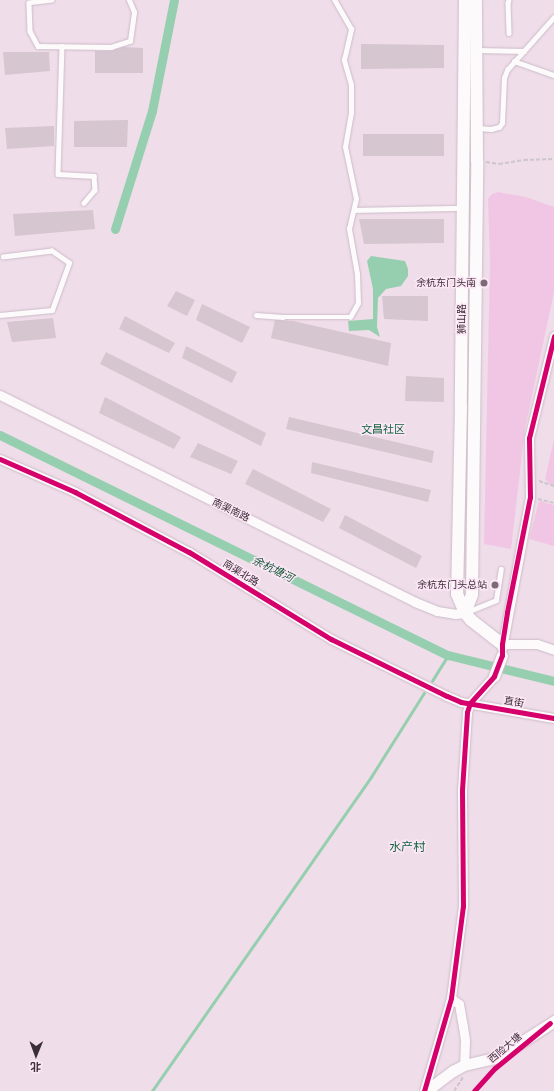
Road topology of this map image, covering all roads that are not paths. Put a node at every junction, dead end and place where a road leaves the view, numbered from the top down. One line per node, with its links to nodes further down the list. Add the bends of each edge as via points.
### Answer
1 (52, 0): 9 (lane, via 29,3 30,31 38,46)
2 (129, 0): 9 (lane, via 134,12 130,41 111,47)
3 (334, 0): 17 (lane, via 351,29 344,60 351,85 351,112 345,147 356,199)
4 (464, 0): 16 (main road, 狮山路)
5 (476, 0): 10 (main road, 狮山路)
6 (509, 0): 8 (lane)
7 (554, 17): 11 (lane)
8 (509, 33)
9 (62, 46): 15 (lane, via 58,174 94,176 95,190)
10 (476, 50): 11 (lane); 14 (main road, 狮山路)
11 (524, 51): 12 (lane)
12 (514, 61): 13 (lane); 14 (lane, via 504,78 502,123 499,127 491,129)
13 (554, 75)
14 (477, 128): 25 (main road, 狮山路, via 472,595)
15 (84, 202)
16 (463, 208): 17 (lane); 25 (main road, 狮山路, via 457,594)
17 (354, 210): 20 (lane, via 349,229 357,274 358,303 350,317)
18 (3, 257): 19 (lane, via 52,251 69,263 52,310)
19 (0, 314)
20 (256, 315)
21 (554, 336): 26 (street, via 529,438 530,497)
22 (0, 395): 25 (street, 南渠南路, via 420,605 437,611)
23 (0, 459): 29 (street, 南渠北路, via 75,492 189,552 331,639 447,696)
24 (501, 569): 25 (lane, via 496,600)
25 (465, 613): 26 (main road, 狮山路)
26 (502, 650): 27 (street, via 537,644); 28 (street)
27 (554, 650)
28 (494, 676): 29 (street)
29 (470, 703): 30 (street, 直街); 31 (street, via 467,712 462,790 463,906)
30 (554, 718)
31 (451, 998): 33 (street, via 459,1004 465,1040); 34 (street)
32 (554, 1021): 33 (street, 西险大塘, via 498,1057)
33 (464, 1065): 34 (street, 西险大塘)
34 (425, 1091)

